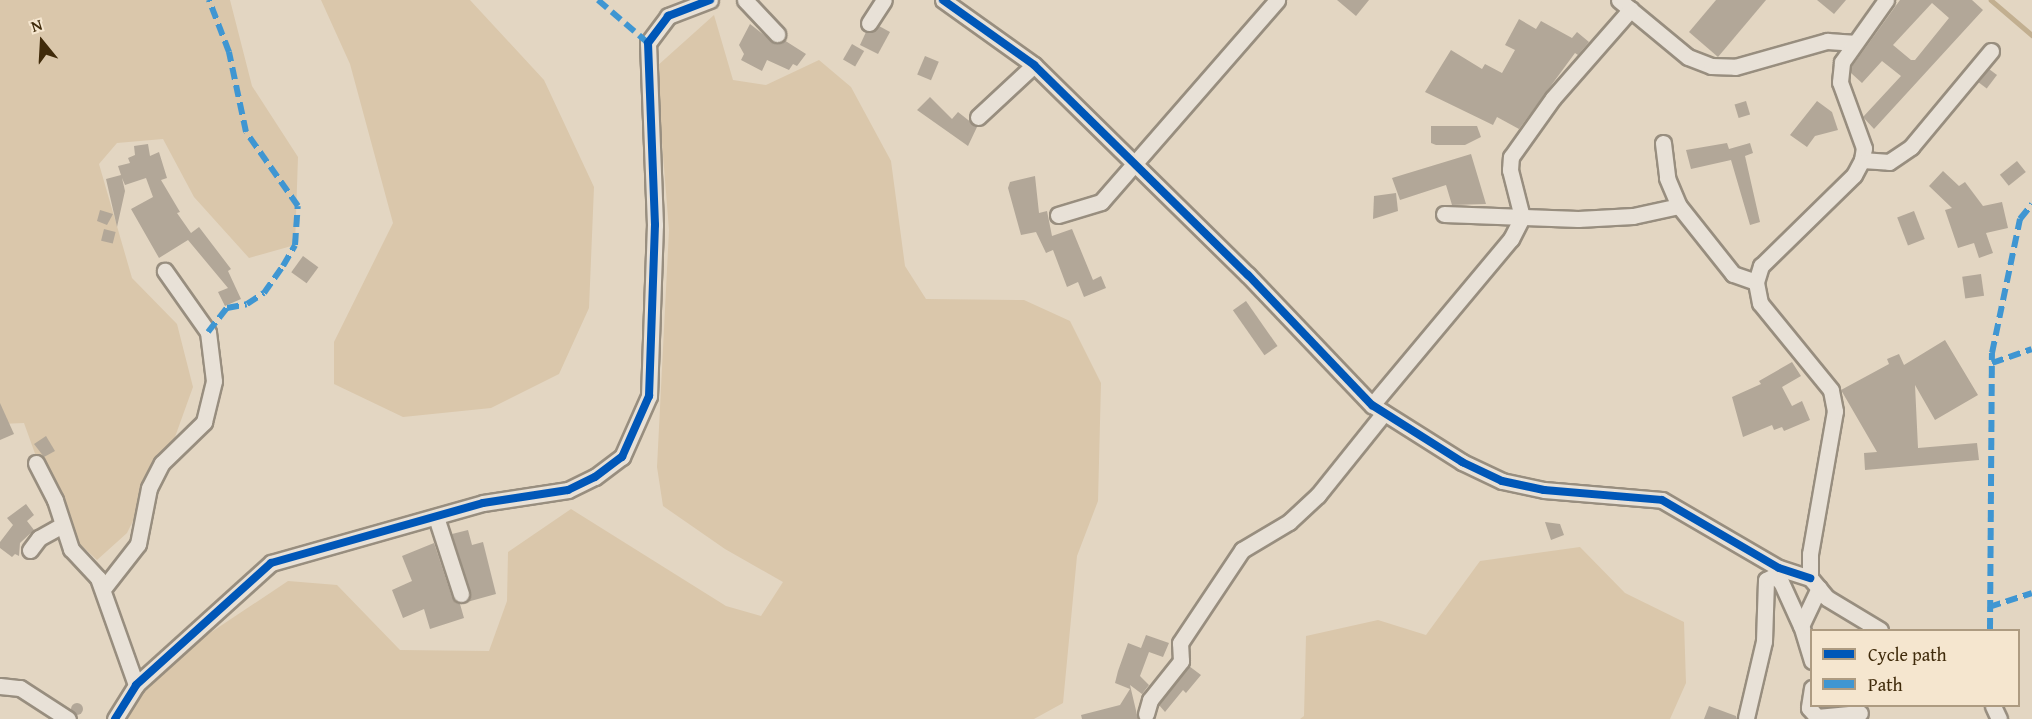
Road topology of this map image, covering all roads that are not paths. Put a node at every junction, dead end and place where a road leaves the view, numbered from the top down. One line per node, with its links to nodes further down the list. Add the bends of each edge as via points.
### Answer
1 (710, 0): 25 (street, via 668,16 648,43 655,225 649,396 632,440 622,457 568,490 483,503)
2 (745, 0): 9 (street)
3 (884, 0): 8 (street)
4 (944, 0): 12 (street)
5 (1278, 0): 16 (street)
6 (1886, 0): 10 (street)
7 (1625, 5): 10 (street, via 1688,57 1711,66 1735,67 1827,41); 20 (street, via 1511,157 1510,170)
8 (869, 23)
9 (777, 34)
10 (1852, 43): 15 (street, via 1842,62 1840,82 1864,148)
11 (1991, 51): 15 (street, via 1911,147 1889,162)
12 (1034, 64): 13 (street); 16 (street)
13 (978, 117)
14 (1663, 143): 17 (street, via 1667,178)
15 (1862, 160): 22 (street, via 1854,175 1761,266)
16 (1137, 164): 19 (street, via 1101,202); 23 (street)
17 (1679, 206): 20 (street, via 1633,216); 22 (street, via 1733,274)
18 (1444, 214): 20 (street)
19 (1058, 216)
20 (1522, 217): 23 (street, via 1511,239)
21 (165, 271): 29 (street, via 208,332 214,381 204,422 162,463 149,488 138,544)
22 (1756, 282): 28 (street, via 1760,303 1831,390 1836,411 1810,554)
23 (1378, 409): 28 (street, via 1462,462 1502,482 1544,490 1662,500 1779,568); 38 (street, via 1318,495 1289,522 1242,550 1180,643 1181,661 1150,700)
24 (36, 464): 26 (street, via 55,500)
25 (436, 517): 30 (street); 34 (street, via 355,536 271,563)
26 (61, 526): 27 (street, via 39,538); 29 (street, via 71,549)
27 (30, 550)
28 (1814, 583): 31 (street); 32 (street, via 1827,598)
29 (103, 589): 34 (street)
30 (460, 594)
31 (1801, 626): 33 (street); 39 (street, via 1781,582 1774,576 1766,580 1764,641)
32 (1878, 629)
33 (1810, 655)
34 (136, 685): 41 (street)
35 (0, 686): 40 (street, via 20,688)
36 (1810, 701): 37 (street, via 1809,708 1817,717)
37 (1860, 713)
38 (1146, 714)
39 (1746, 718)
40 (68, 719)
41 (115, 719)

